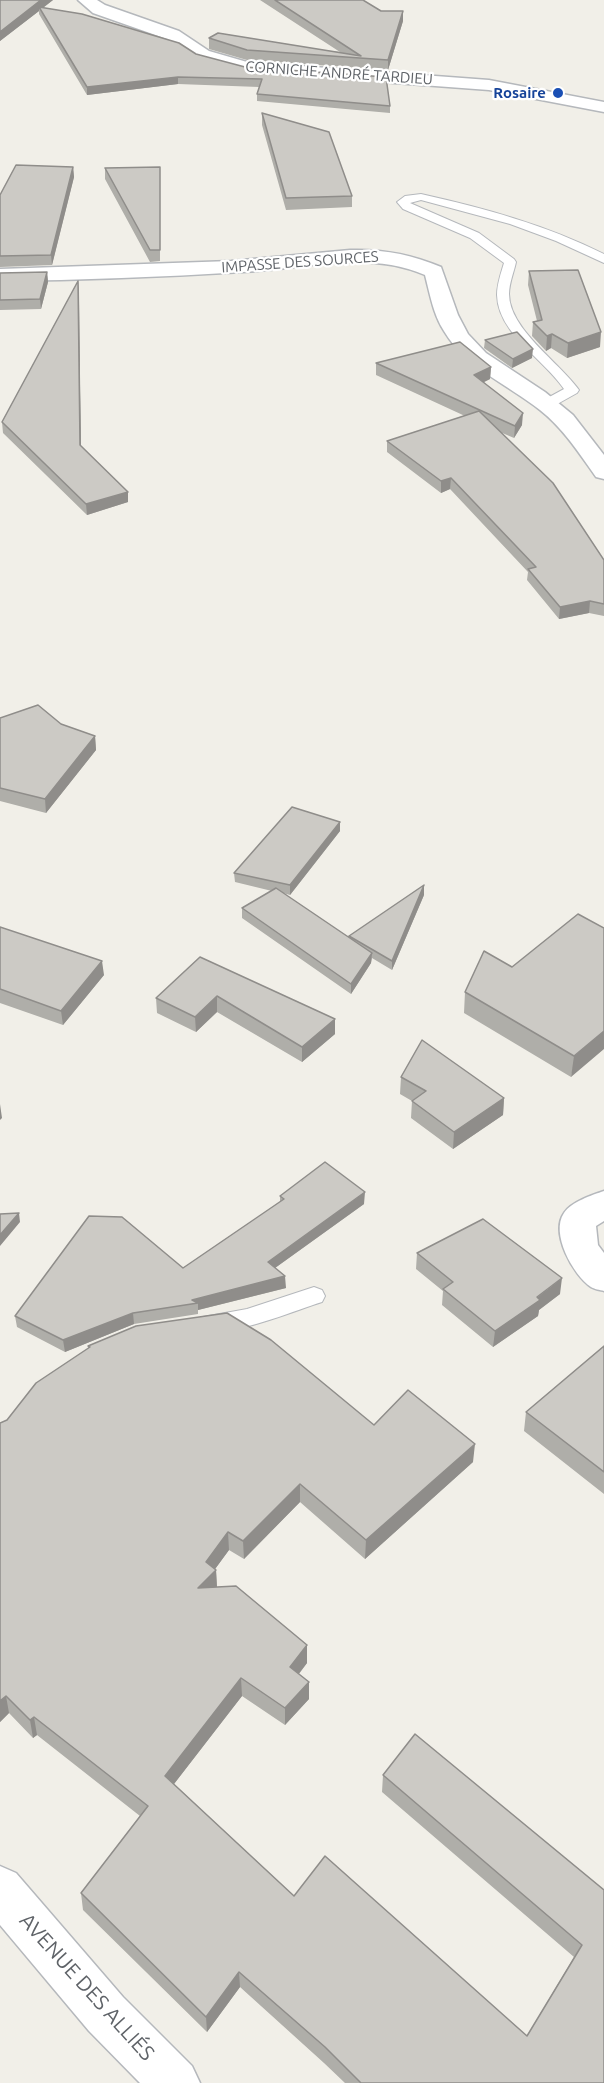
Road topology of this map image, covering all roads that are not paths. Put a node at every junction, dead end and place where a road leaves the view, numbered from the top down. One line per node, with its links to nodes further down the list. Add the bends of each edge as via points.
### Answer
1 (86, 0): 2 (street, CORNICHE ANDRÉ TARDIEU, via 99,9 173,35 202,55 246,67 489,85)
2 (604, 107)
3 (604, 259): 5 (lane, via 573,242 511,220 421,197 403,202 407,207 466,229 495,246 510,262 503,294 506,313 525,338 564,375 572,390)
4 (0, 275): 5 (street, IMPASSE DES SOURCES, via 267,265 349,256 384,255 417,262 434,271 460,340)
5 (548, 405): 6 (street, IMPASSE DES SOURCES, via 573,426)
6 (604, 472)
7 (604, 1204): 8 (street, via 578,1220 576,1239 587,1259)
8 (604, 1277)
9 (314, 1296): 10 (lane, via 247,1318)
10 (191, 1326)
11 (0, 1889): 12 (street, AVENUE DES ALLIÉS, via 106,2014)
12 (175, 2083)

